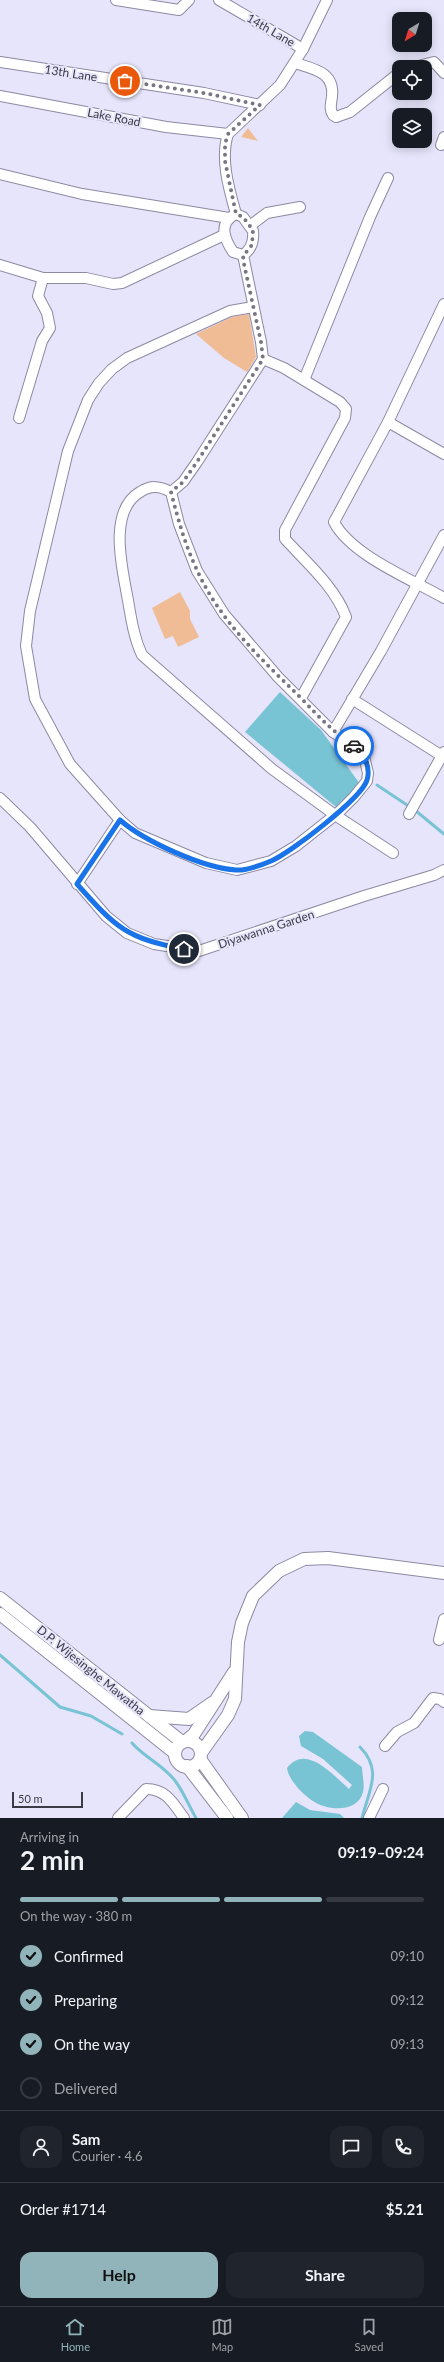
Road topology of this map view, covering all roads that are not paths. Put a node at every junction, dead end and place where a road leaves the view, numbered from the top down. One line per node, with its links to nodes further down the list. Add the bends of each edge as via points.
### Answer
1 (116, 0): 2 (street, via 179,10)
2 (189, 0)
3 (219, 0): 5 (street, 14th Lane)
4 (327, 0): 5 (street)
5 (303, 49): 7 (street)
6 (0, 62): 12 (street, 13th Lane, via 204,93)
7 (295, 62): 10 (street, via 323,73 330,79 333,89 330,109 336,117 350,112); 12 (street, via 280,85)
8 (432, 62): 9 (street)
9 (444, 73)
10 (392, 79)
11 (0, 96): 13 (street, Lake Road, via 166,127)
12 (260, 105): 13 (street)
13 (228, 134): 17 (street, via 225,161)
14 (0, 174): 17 (street, via 82,194)
15 (388, 178): 26 (street)
16 (300, 207): 18 (street, via 267,213)
17 (232, 216): 18 (street, via 243,217); 19 (street, via 224,225)
18 (251, 225): 20 (street, via 254,238 249,251)
19 (224, 235): 20 (street, via 233,252); 22 (street, via 122,283 113,284 86,278)
20 (243, 256): 24 (street)
21 (0, 265): 22 (street)
22 (44, 278): 27 (street, via 38,296 47,313 50,328 42,341)
23 (444, 304): 28 (street)
24 (253, 307): 25 (street); 41 (street, via 230,311 206,321 127,358 112,369 88,400 68,451 30,611 26,646 35,699 66,757)
25 (263, 359): 26 (street); 30 (street, via 197,462 183,482)
26 (304, 380): 34 (street, via 340,402 346,409 345,418 285,530 285,539 330,590 343,608 346,617)
27 (19, 418)
28 (388, 422): 29 (street); 32 (street, via 334,522 349,541)
29 (444, 454)
30 (171, 492): 34 (street, via 187,548 209,594 249,646); 40 (street, via 161,487 147,487 136,494 125,512 120,530 120,552 127,596 135,639 142,655 272,769)
31 (444, 535): 32 (street)
32 (418, 583): 33 (street); 35 (street)
33 (444, 598)
34 (301, 698): 36 (street)
35 (352, 699): 36 (street); 37 (street)
36 (332, 732): 40 (street, via 360,749 366,764 367,782)
37 (443, 754): 39 (street)
38 (0, 798): 44 (street, Diyawanna Garden, via 30,827)
39 (412, 811)
40 (335, 815): 41 (street, via 296,846 271,861 236,870 206,863 169,849 135,833); 42 (street)
41 (120, 820): 44 (street)
42 (393, 853)
43 (444, 870): 44 (street, Diyawanna Garden, via 199,951 154,944 127,933 106,916)
44 (77, 884)
45 (444, 1573): 50 (main road, via 328,1558 304,1559 279,1571 253,1596 242,1624)
46 (0, 1598): 53 (main road, D.P. Wijesinghe Mawatha)
47 (0, 1614): 56 (main road, D.P. Wijesinghe Mawatha)
48 (444, 1619): 49 (street)
49 (439, 1640)
50 (234, 1672): 51 (main road); 57 (main road, via 236,1683 228,1715)
51 (216, 1700): 53 (main road, via 189,1718); 54 (main road, via 194,1734)
52 (444, 1702): 55 (street, via 433,1698 414,1723 397,1732)
53 (148, 1716): 54 (main road, D.P. Wijesinghe Mawatha)
54 (184, 1741): 56 (main road, via 177,1746); 57 (main road, via 194,1742)
55 (385, 1746)
56 (175, 1753): 58 (main road, via 177,1760)
57 (200, 1756): 58 (main road, via 194,1765); 63 (main road)
58 (187, 1766): 62 (main road)
59 (383, 1789): 64 (street)
60 (118, 1818): 61 (street, via 146,1789 156,1789 168,1796)
61 (184, 1818)
62 (227, 1818)
63 (242, 1818)
64 (369, 1818)

